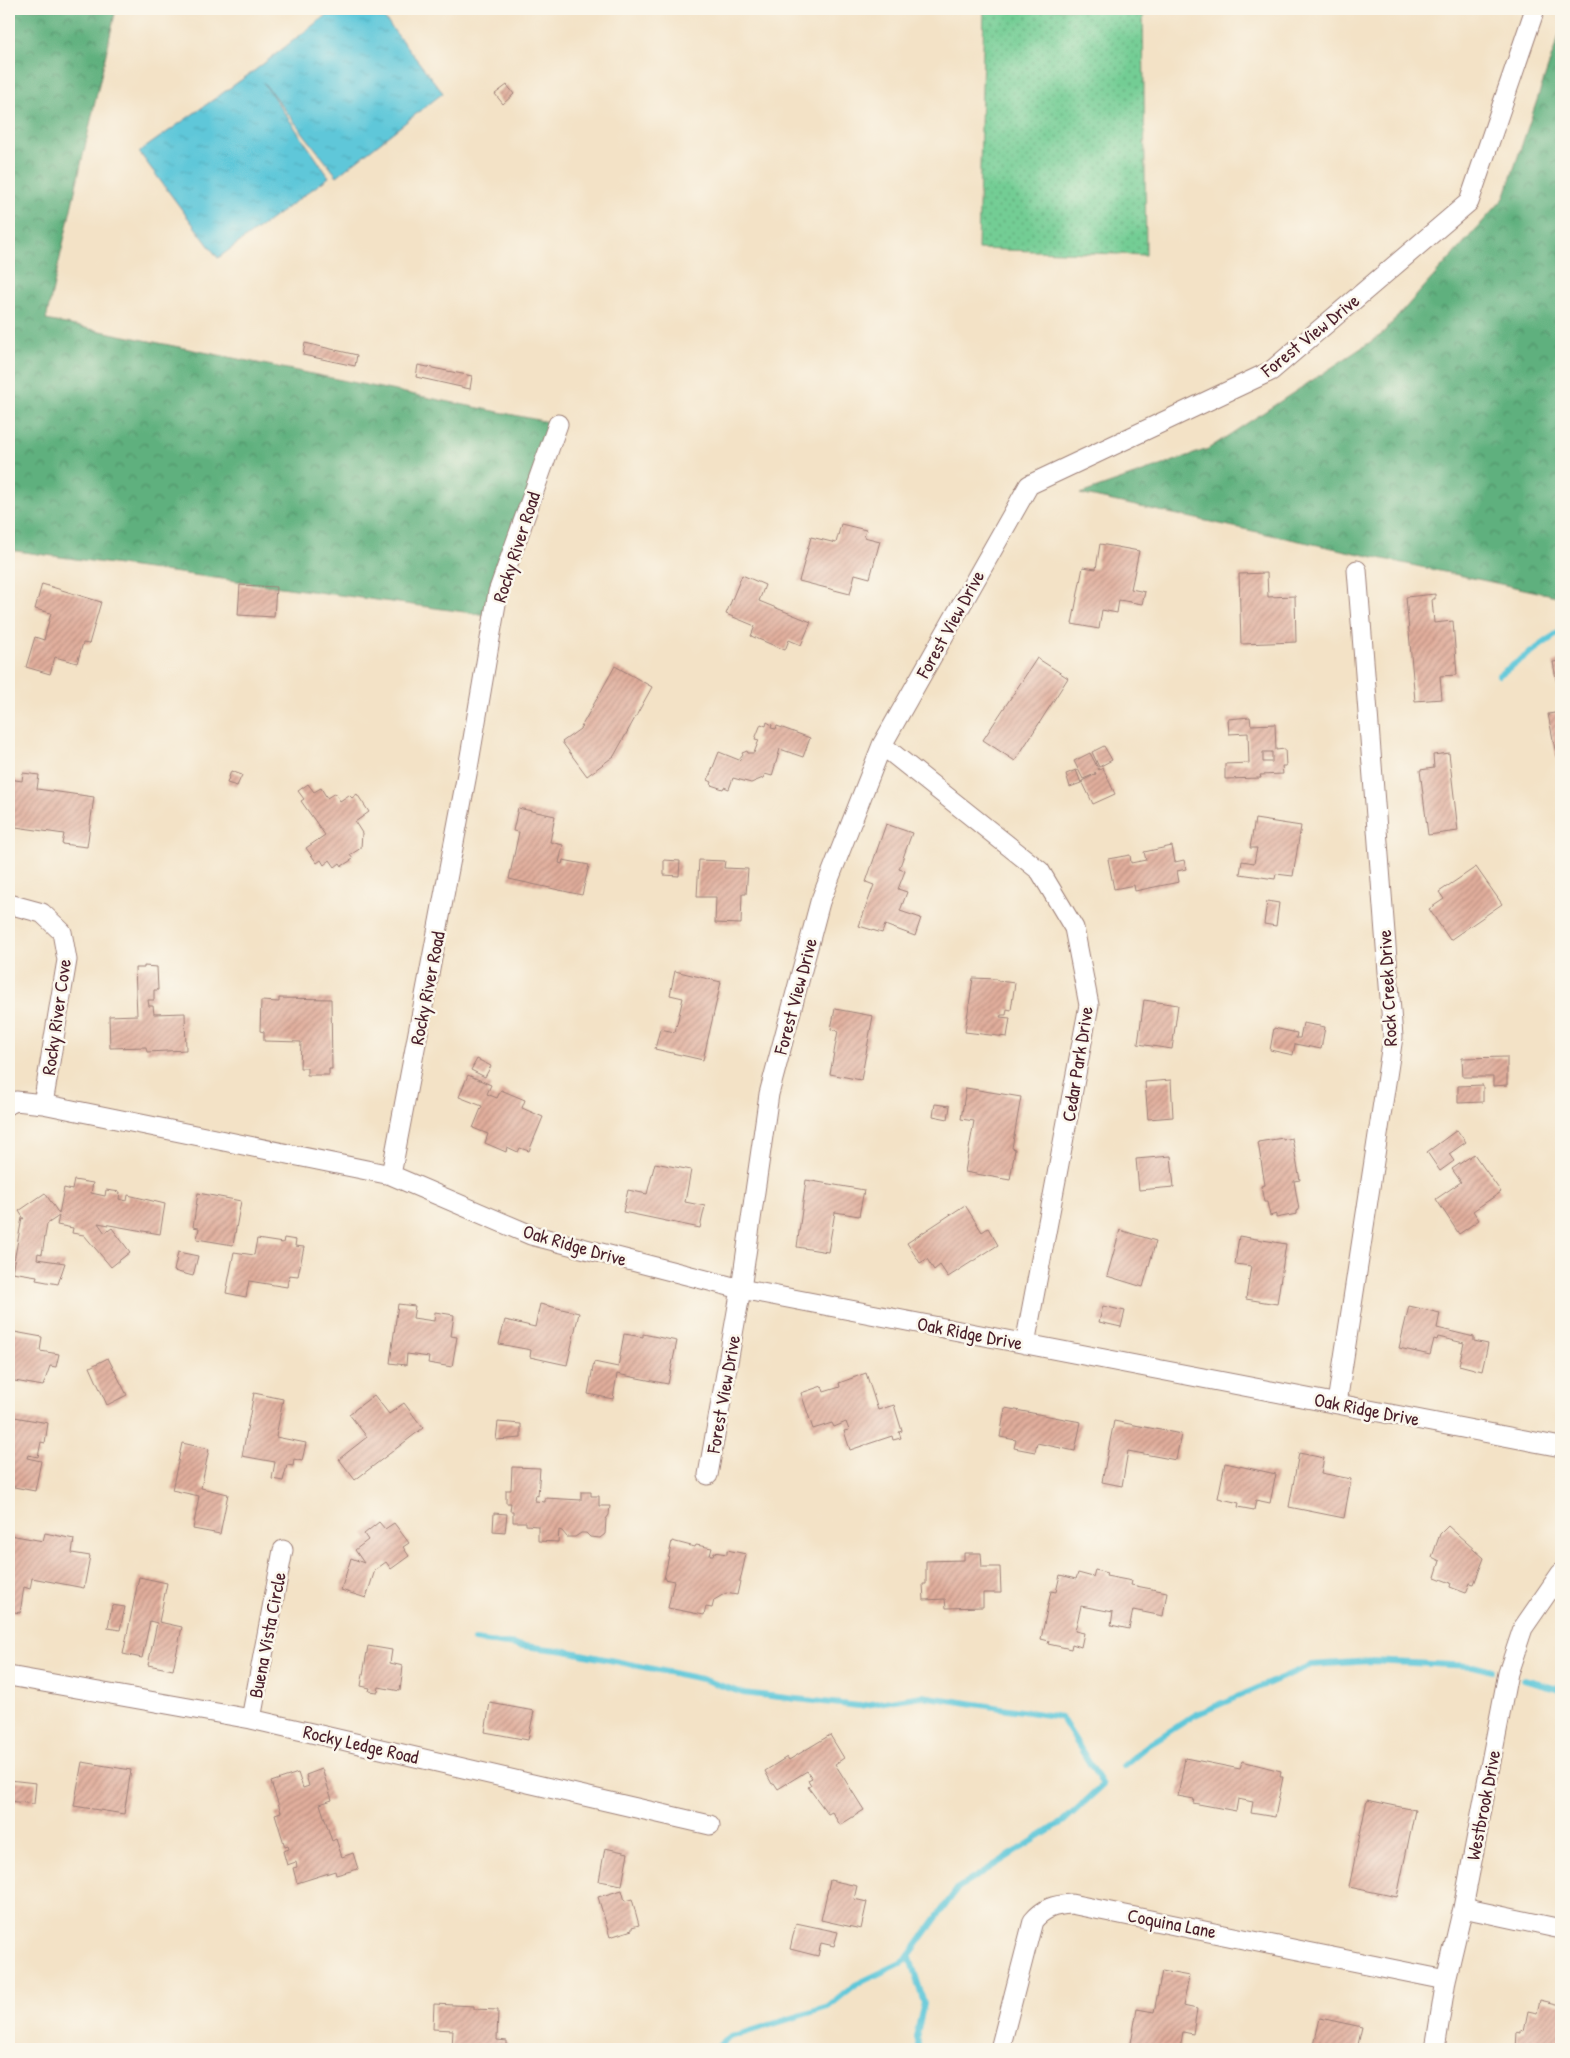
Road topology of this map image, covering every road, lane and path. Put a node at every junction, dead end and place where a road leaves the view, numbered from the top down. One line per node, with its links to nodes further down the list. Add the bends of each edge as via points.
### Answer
1 (1535, 9): 4 (street, Forest View Drive, via 1469,202 1271,371 1028,485)
2 (558, 424): 8 (street, Rocky River Road, via 498,592)
3 (1357, 570): 11 (street, Rock Creek Drive, via 1393,1038)
4 (882, 745): 9 (street, Forest View Drive, via 820,902 769,1094); 10 (street, Cedar Park Drive, via 1040,871 1074,928 1089,1005)
5 (9, 904): 7 (street, Rocky River Cove, via 42,913 62,932 67,960)
6 (9, 1104): 7 (street, via 16,1101)
7 (43, 1104): 8 (street)
8 (391, 1175): 9 (street, Oak Ridge Drive, via 531,1236)
9 (741, 1289): 10 (street, Oak Ridge Drive); 13 (street, Forest View Drive)
10 (1025, 1344): 11 (street, Oak Ridge Drive)
11 (1337, 1403): 12 (street, Oak Ridge Drive)
12 (1561, 1447)
13 (708, 1475)
14 (284, 1550): 17 (street, Buena Vista Circle)
15 (1561, 1573): 19 (street, Westbrook Drive, via 1523,1628 1508,1673)
16 (9, 1676): 17 (street, Rocky Ledge Road)
17 (252, 1719): 18 (street, Rocky Ledge Road)
18 (710, 1825)
19 (1463, 1908): 20 (street); 21 (street, Westbrook Drive)
20 (1561, 1929)
21 (1446, 1980): 22 (street, Coquina Lane, via 1153,1919 1071,1904 1057,1905 1043,1910 1032,1921); 23 (street, Westbrook Drive)
22 (1000, 2049)
23 (1436, 2049)

